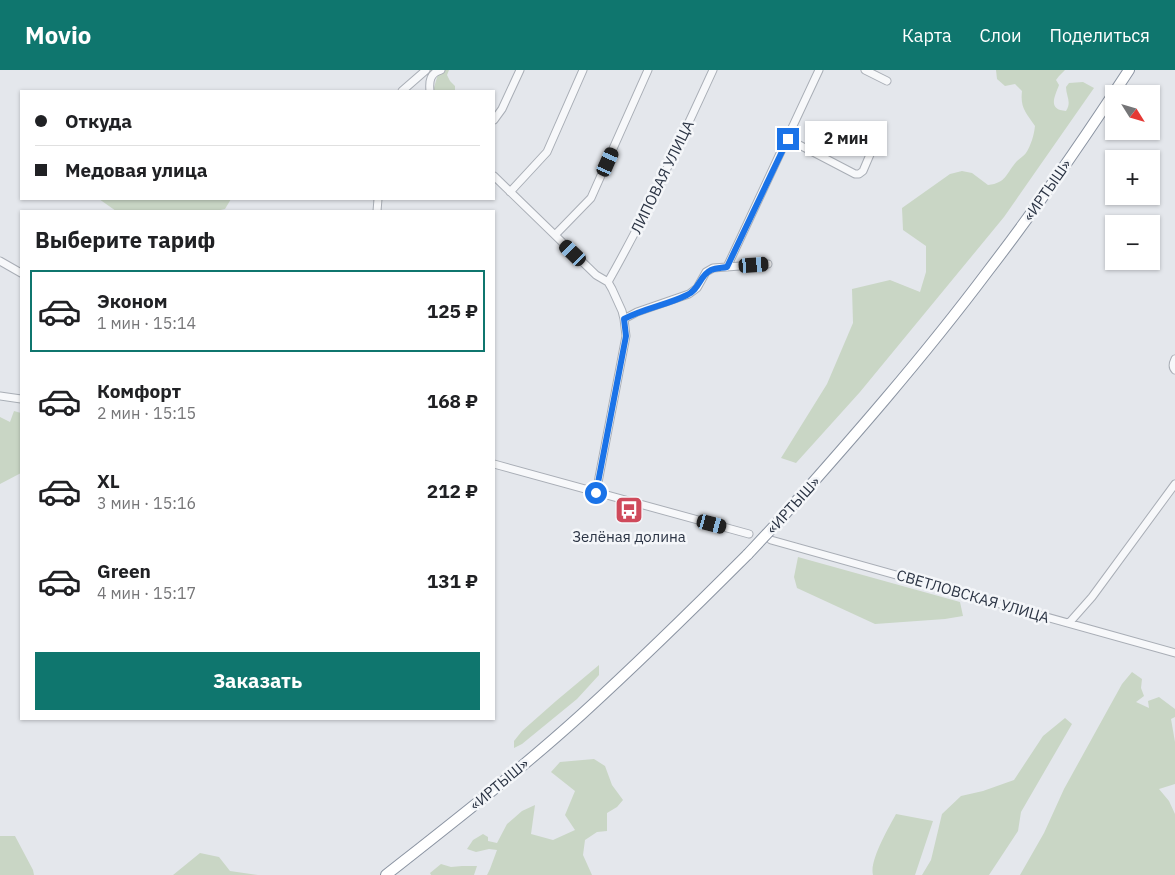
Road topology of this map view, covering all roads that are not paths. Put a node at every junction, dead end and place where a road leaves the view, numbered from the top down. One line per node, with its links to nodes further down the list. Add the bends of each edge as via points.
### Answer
1 (426, 70): 11 (street)
2 (441, 70): 12 (street, via 430,78)
3 (520, 70): 13 (street)
4 (583, 70): 17 (street, via 547,152)
5 (648, 70): 18 (street, via 591,198)
6 (713, 70): 23 (street, ЛИПОВАЯ УЛИЦА, via 657,191)
7 (819, 70): 15 (street)
8 (865, 70): 10 (street)
9 (1128, 70): 36 (highway, «ИРТЫШ», bridge, via 1051,185 972,292 896,388 777,523 582,714 494,790)
10 (887, 81)
11 (403, 90)
12 (430, 90)
13 (495, 119)
14 (880, 132): 15 (street, via 859,174)
15 (788, 139): 21 (street)
16 (495, 177): 17 (street)
17 (510, 192): 18 (street)
18 (555, 235): 23 (street, via 596,275)
19 (0, 261): 22 (street)
20 (768, 264): 21 (street)
21 (727, 267): 24 (street, via 706,272 697,288 689,294)
22 (20, 272)
23 (608, 282): 24 (street)
24 (624, 319): 31 (street, via 626,336)
25 (1175, 359): 26 (street)
26 (1175, 370)
27 (0, 396): 28 (street)
28 (20, 398)
29 (495, 464): 31 (street)
30 (1175, 484): 34 (street, via 1092,597)
31 (596, 493): 32 (street)
32 (749, 534)
33 (771, 540): 34 (street, СВЕТЛОВСКАЯ УЛИЦА)
34 (1069, 623): 35 (street, СВЕТЛОВСКАЯ УЛИЦА)
35 (1175, 653)
36 (386, 875)

